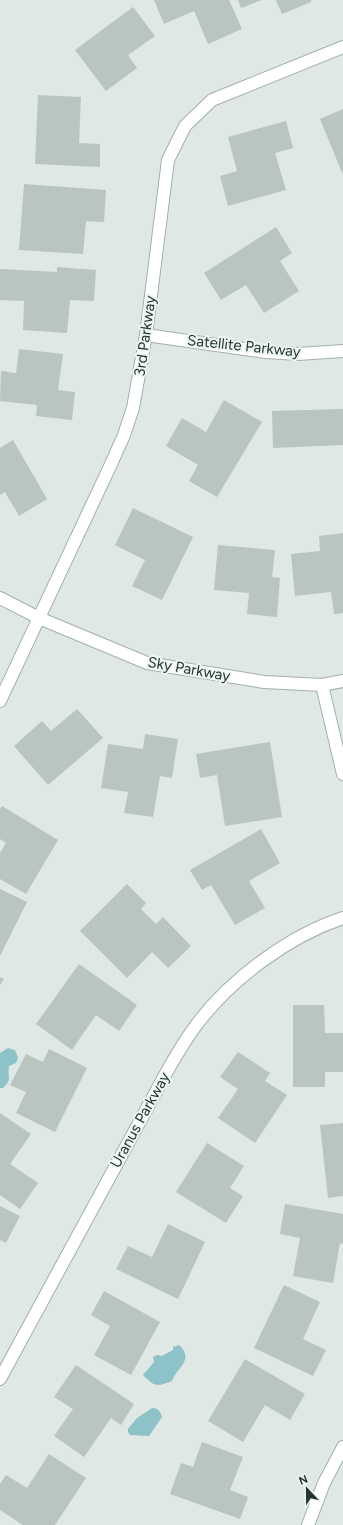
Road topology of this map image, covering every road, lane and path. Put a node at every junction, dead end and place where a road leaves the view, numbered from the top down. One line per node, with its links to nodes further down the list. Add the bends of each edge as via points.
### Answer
1 (343, 48): 2 (street, 3rd Parkway, via 212,100 185,126 168,160)
2 (146, 335): 3 (street, Satellite Parkway, via 266,352 298,354); 5 (street, 3rd Parkway, via 133,408 124,435)
3 (343, 351)
4 (0, 598): 5 (street, Sky Parkway)
5 (39, 618): 7 (street, Sky Parkway, via 147,663 264,682); 8 (street, 3rd Parkway)
6 (343, 681): 7 (street, Sky Parkway)
7 (322, 685): 9 (street)
8 (0, 701)
9 (343, 774)
10 (343, 918): 11 (street, Uranus Parkway, via 312,931 261,962 238,980 198,1023 164,1075)
11 (0, 1379)
12 (343, 1447): 13 (street, via 324,1483)
13 (308, 1525)

